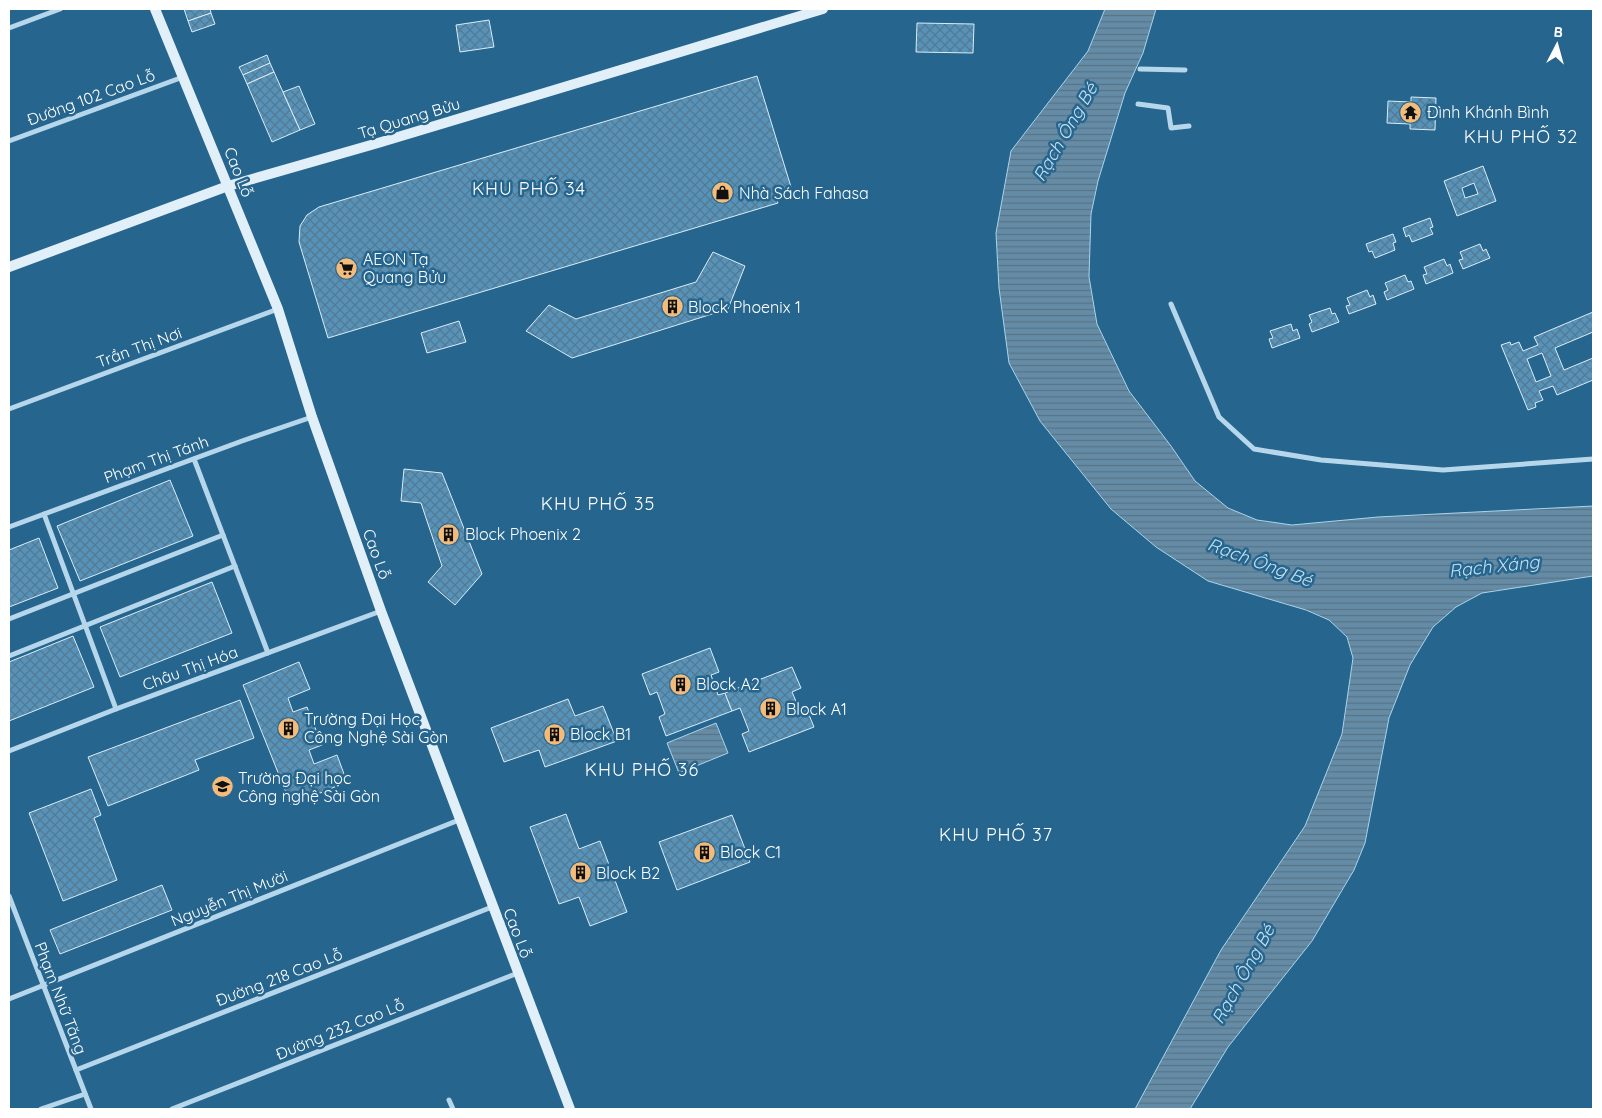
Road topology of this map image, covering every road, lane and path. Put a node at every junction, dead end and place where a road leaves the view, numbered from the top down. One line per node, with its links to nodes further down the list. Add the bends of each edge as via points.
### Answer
1 (60, 9): 4 (street)
2 (155, 9): 7 (street, Cao Lỗ)
3 (823, 9): 11 (street, Tạ Quang Bửu)
4 (9, 28)
5 (1140, 69): 6 (street)
6 (1185, 70)
7 (183, 77): 10 (street, Đường 102 Cao Lỗ); 11 (street, Cao Lỗ)
8 (1138, 104): 9 (street, via 1168,108 1170,128)
9 (1189, 126)
10 (9, 141)
11 (228, 186): 12 (street, Tạ Quang Bửu); 14 (street, Cao Lỗ)
12 (9, 267)
13 (1171, 304): 18 (street, via 1219,416 1254,449 1321,460 1444,470)
14 (278, 309): 15 (street, Trần Thị Nơi); 16 (street, Cao Lỗ)
15 (9, 409)
16 (312, 416): 17 (street, Phạm Thị Tánh); 24 (street, Cao Lỗ)
17 (194, 458): 19 (street, Phạm Thị Tánh); 21 (street)
18 (1593, 459)
19 (44, 514): 20 (street, Phạm Thị Tánh); 23 (street)
20 (9, 527)
21 (223, 535): 22 (street); 23 (street)
22 (235, 566): 26 (street); 27 (street)
23 (73, 594): 25 (street); 26 (street)
24 (381, 611): 27 (street, Châu Thị Hóa); 31 (street, Cao Lỗ)
25 (9, 619)
26 (86, 625): 28 (street); 29 (street)
27 (268, 653): 29 (street, Châu Thị Hóa)
28 (9, 656)
29 (116, 708): 30 (street, Châu Thị Hóa)
30 (9, 751)
31 (459, 820): 33 (street, Cao Lỗ); 35 (street, Nguyễn Thị Mười)
32 (9, 896): 35 (street, Phạm Nhữ Tăng)
33 (492, 907): 34 (street, Cao Lỗ); 37 (street, Đường 218 Cao Lỗ)
34 (518, 973): 42 (street, Đường 232 Cao Lỗ); 44 (street, Cao Lỗ)
35 (43, 986): 36 (street, Nguyễn Thị Mười); 37 (street, Phạm Nhữ Tăng)
36 (9, 999)
37 (76, 1070): 38 (street, Phạm Nhữ Tăng)
38 (85, 1094): 40 (street); 41 (street, Phạm Nhữ Tăng)
39 (449, 1100): 43 (street)
40 (41, 1109)
41 (91, 1109)
42 (172, 1109)
43 (453, 1109)
44 (570, 1109)

